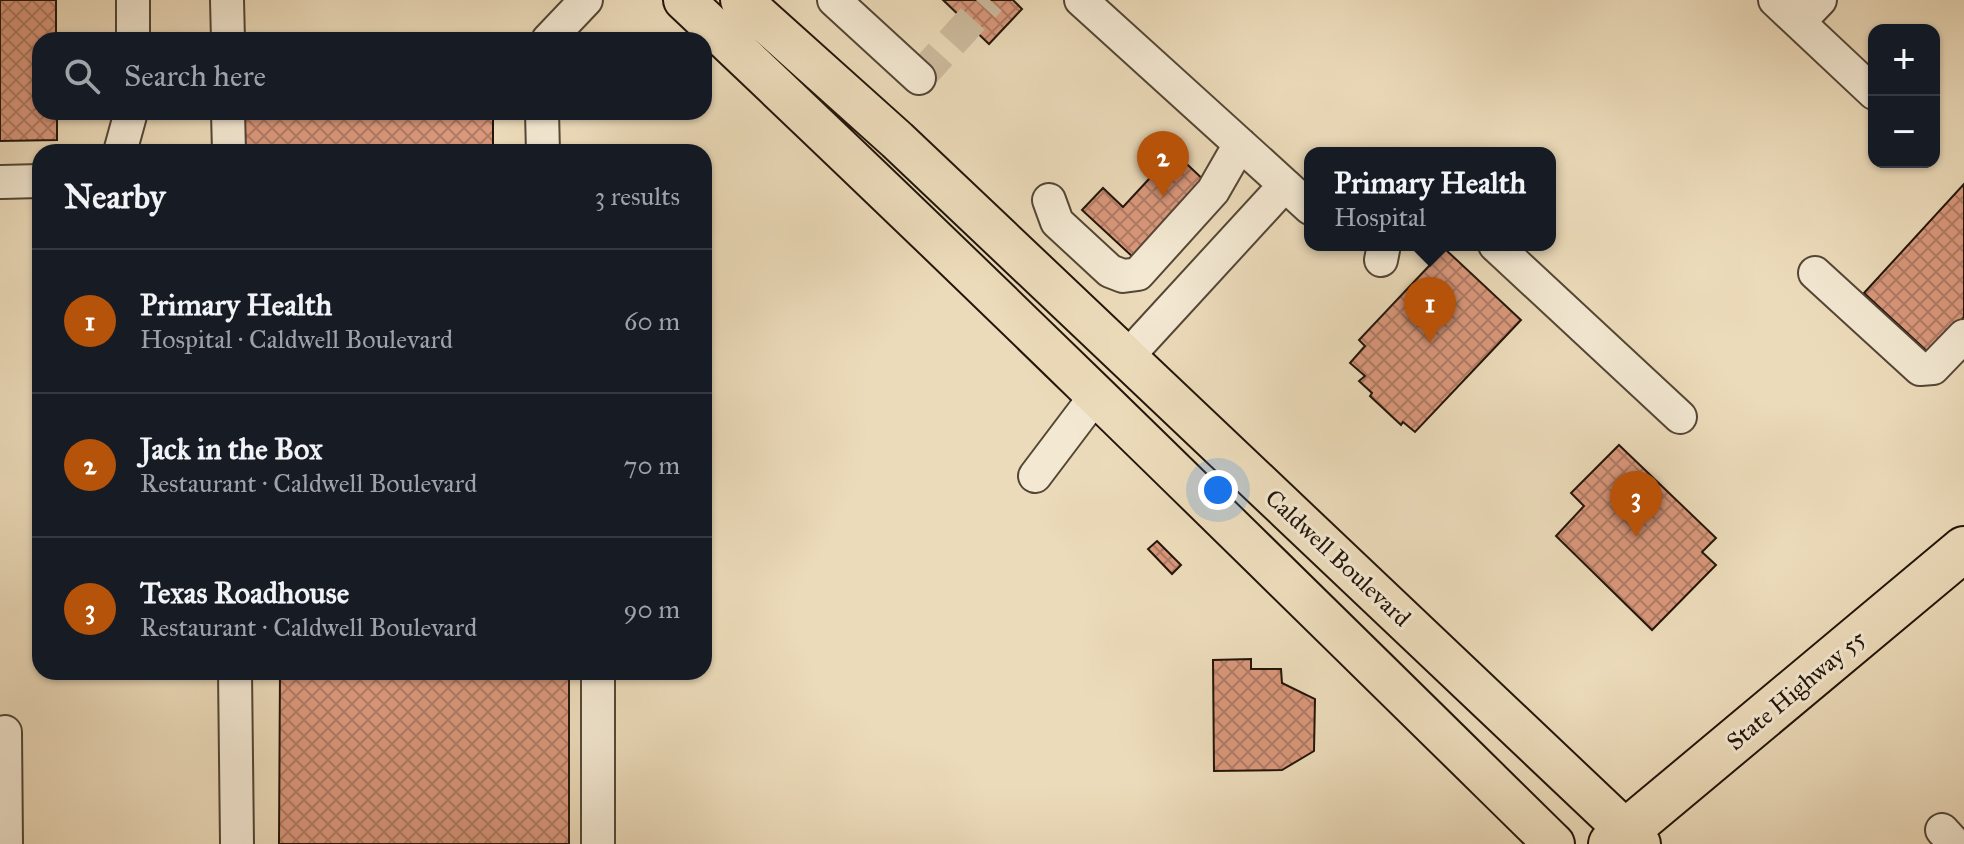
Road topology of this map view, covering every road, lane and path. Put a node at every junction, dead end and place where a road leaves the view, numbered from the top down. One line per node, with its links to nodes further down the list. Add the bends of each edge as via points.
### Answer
1 (133, 0): 10 (street)
2 (227, 0): 11 (street)
3 (586, 0): 12 (street)
4 (684, 0): 31 (main road, Caldwell Boulevard)
5 (741, 0): 30 (main road, Caldwell Boulevard)
6 (834, 0): 13 (street)
7 (1081, 0): 21 (street)
8 (1775, 0): 9 (street)
9 (1809, 11): 14 (street)
10 (133, 32)
11 (228, 32)
12 (556, 32)
13 (919, 78)
14 (1868, 85)
15 (130, 120): 18 (street)
16 (228, 120): 19 (street)
17 (542, 120): 20 (street)
18 (123, 144)
19 (229, 144)
20 (543, 144)
21 (1240, 144): 24 (street); 25 (street, via 1213,191 1138,274 1110,271 1057,222)
22 (32, 181): 23 (street)
23 (2, 182)
24 (1285, 185): 26 (street); 30 (street)
25 (1049, 200)
26 (1304, 202)
27 (1501, 251): 32 (street)
28 (1815, 273): 29 (street, via 1920,369 1933,368)
29 (1964, 336)
30 (1127, 357): 38 (main road, Caldwell Boulevard)
31 (1097, 394): 33 (street); 42 (main road, Caldwell Boulevard)
32 (1680, 417)
33 (1035, 476)
34 (1964, 549): 38 (highway, State Highway 55)
35 (235, 680): 40 (street)
36 (598, 680): 41 (street)
37 (3, 748): 39 (street)
38 (1626, 840)
39 (6, 844)
40 (237, 844)
41 (598, 844)
42 (1554, 844)

